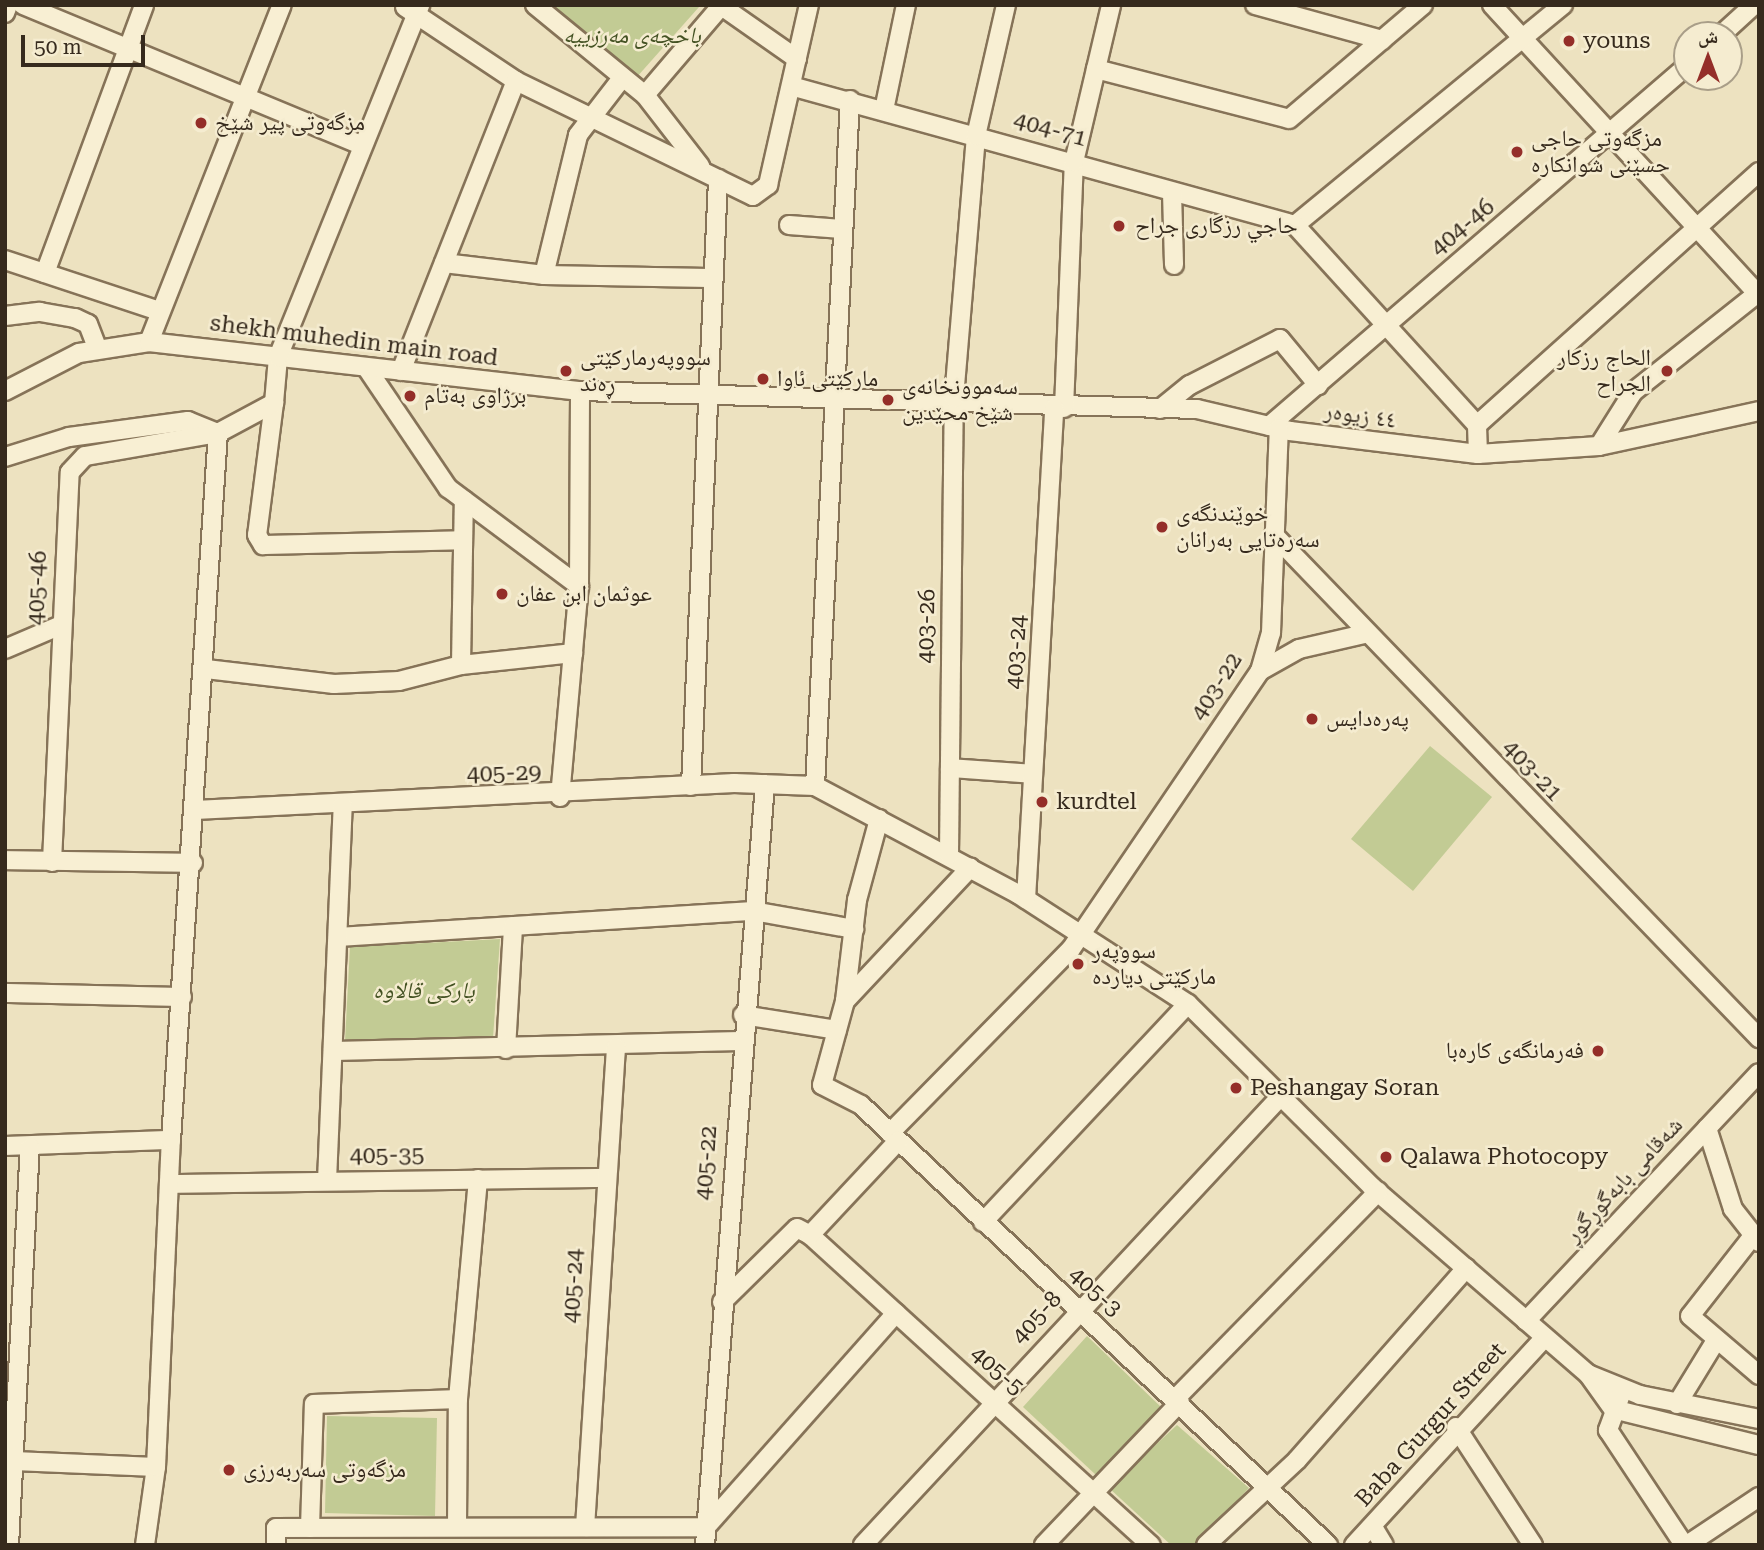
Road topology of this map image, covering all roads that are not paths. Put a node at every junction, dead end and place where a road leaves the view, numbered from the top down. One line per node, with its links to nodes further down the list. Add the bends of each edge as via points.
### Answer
1 (8, 5): 17 (street)
2 (23, 5): 21 (street)
3 (144, 5): 21 (street)
4 (282, 5): 28 (street)
5 (535, 5): 24 (street)
6 (809, 5): 22 (street)
7 (905, 5): 31 (street)
8 (1006, 5): 33 (street, 403-26)
9 (1111, 5): 23 (street, 403-24)
10 (1255, 5): 20 (street)
11 (1423, 5): 20 (street)
12 (1492, 5): 19 (street)
13 (1563, 5): 19 (street)
14 (1754, 5): 18 (street)
15 (721, 6): 22 (street); 29 (street)
16 (412, 8): 26 (street); 35 (street)
17 (5, 13)
18 (1736, 21)
19 (1522, 39): 34 (street); 41 (street)
20 (1382, 40): 23 (street, via 1289,119)
21 (128, 47): 28 (street); 47 (street)
22 (797, 59): 27 (street)
23 (1096, 69): 36 (street, 403-24)
24 (622, 78): 29 (street); 32 (street)
25 (1673, 79): 34 (street, 404-46)
26 (516, 82): 32 (street); 45 (street)
27 (791, 86): 30 (street, 404-71); 38 (street, via 760,195 747,196)
28 (247, 93): 35 (street); 51 (street)
29 (645, 95): 38 (street)
30 (850, 100): 31 (street, 404-71); 43 (street)
31 (884, 110): 33 (street, 404-71)
32 (589, 115): 38 (street); 48 (street, via 578,135)
33 (976, 136): 36 (street, 404-71); 64 (street, 403-26)
34 (1608, 138): 42 (street); 53 (street, 404-46)
35 (359, 144): 56 (street)
36 (1074, 162): 39 (street, 404-71); 66 (street, 403-24)
37 (1759, 172): 42 (street)
38 (711, 175): 49 (street)
39 (1172, 192): 41 (street, 404-71); 46 (street)
40 (789, 225): 43 (street)
41 (1295, 225): 53 (street)
42 (1694, 228): 50 (street); 69 (street)
43 (842, 229): 63 (street)
44 (5, 260): 47 (street)
45 (444, 263): 48 (street); 58 (street)
46 (1174, 265)
47 (46, 273): 51 (street)
48 (544, 275): 49 (street)
49 (709, 278): 62 (street)
50 (1757, 294): 72 (street, via 1633,392)
51 (159, 311): 54 (street)
52 (5, 316): 55 (street, via 40,312 75,318 88,324)
53 (1387, 325): 59 (street, 404-46); 69 (street)
54 (149, 342): 55 (street, shekh muhedin main road); 56 (street, shekh muhedin main road)
55 (97, 346): 60 (street, shekh muhedin main road)
56 (278, 357): 57 (street, shekh muhedin main road); 65 (street)
57 (368, 370): 58 (street, shekh muhedin main road); 75 (street, via 448,488)
58 (401, 372): 61 (street, shekh muhedin main road)
59 (1318, 384): 67 (street, via 1280,339 1189,384); 70 (street, 404-46)
60 (5, 391)
61 (580, 391): 62 (street, shekh muhedin main road); 78 (street)
62 (707, 394): 63 (street, shekh muhedin main road); 89 (street)
63 (831, 396): 64 (street, ٤٤ زیوەر); 90 (street)
64 (954, 398): 66 (street, ٤٤ زیوەر); 86 (street, 403-26)
65 (274, 403): 71 (street, 405-46); 77 (street, via 257,534 275,548)
66 (1059, 408): 67 (street, ٤٤ زیوەر); 87 (street, 403-24)
67 (1160, 409): 70 (street, ٤٤ زیوەر, via 1197,409)
68 (1759, 411): 72 (street, ٤٤ زیوەر)
69 (1477, 425): 73 (street)
70 (1274, 427): 73 (street, ٤٤ زیوەر); 76 (street, 403-22)
71 (218, 433): 74 (street, via 188,421 69,437); 79 (street, 405-46, via 85,456 70,472); 84 (street)
72 (1599, 446): 73 (street, ٤٤ زیوەر)
73 (1478, 454)
74 (5, 457)
75 (464, 500): 77 (street); 78 (street)
76 (1274, 535): 80 (street, 403-21); 85 (street, 403-22, via 1271,633)
77 (463, 540): 83 (street)
78 (579, 586): 82 (street)
79 (61, 625): 81 (street); 97 (street, 405-46)
80 (1364, 634): 85 (street, via 1299,649); 112 (street, 403-21)
81 (5, 649)
82 (573, 653): 83 (street); 91 (street)
83 (461, 665): 84 (street, via 399,681 334,684)
84 (206, 669): 93 (street)
85 (1260, 671): 104 (street, 403-22)
86 (950, 768): 87 (street); 95 (street, 403-26)
87 (1033, 774): 100 (street, 403-24)
88 (765, 784): 89 (street, 405-29); 90 (street, 405-29); 101 (street, 405-22)
89 (691, 786): 91 (street, 405-29)
90 (815, 786): 94 (street)
91 (560, 797): 92 (street, 405-29)
92 (344, 805): 93 (street, 405-29); 105 (street)
93 (195, 810): 98 (street)
94 (879, 819): 95 (street); 103 (street)
95 (949, 855): 99 (street)
96 (5, 860): 97 (street)
97 (52, 862): 98 (street)
98 (193, 863): 107 (street)
99 (970, 867): 100 (street); 108 (street)
100 (1026, 900): 104 (street)
101 (753, 911): 102 (street); 103 (street); 110 (street, 405-22)
102 (513, 926): 105 (street); 115 (street)
103 (854, 929): 108 (street)
104 (1081, 933): 109 (street); 120 (street, 403-22, via 996,1031)
105 (338, 937): 116 (street)
106 (5, 993): 107 (street)
107 (182, 997): 121 (street)
108 (845, 1002): 111 (street)
109 (1188, 1004): 118 (street); 129 (street)
110 (743, 1015): 111 (street); 113 (street, 405-22)
111 (837, 1030): 120 (street, 405-3, via 822,1085 862,1105)
112 (1759, 1038)
113 (741, 1041): 114 (street); 133 (street, 405-22)
114 (616, 1047): 115 (street); 124 (street, 405-24)
115 (506, 1049): 116 (street)
116 (332, 1051): 126 (street)
117 (1759, 1073): 119 (street, شەقامی بابەگوڕگوڕ)
118 (1280, 1097): 128 (street); 134 (street, 405-8)
119 (1707, 1128): 131 (street, via 1733,1209); 136 (street, شەقامی بابەگوڕگوڕ)
120 (894, 1137): 129 (street, 405-3); 130 (street, 403-22)
121 (171, 1140): 123 (street); 127 (street)
122 (5, 1146): 123 (street)
123 (30, 1148): 150 (street)
124 (604, 1178): 125 (street, 405-35); 156 (street, 405-24)
125 (478, 1180): 126 (street, 405-35); 142 (street)
126 (327, 1181): 127 (street, 405-35)
127 (170, 1184): 151 (street)
128 (1378, 1192): 132 (street); 143 (street)
129 (983, 1222): 134 (street, 405-3)
130 (810, 1235): 133 (street, via 797,1228); 135 (street, 405-5)
131 (1756, 1240): 138 (street, via 1690,1316)
132 (1466, 1268): 136 (street); 152 (street)
133 (722, 1302): 160 (street, 405-22)
134 (1077, 1309): 143 (street, 405-3); 144 (street, 405-8)
135 (896, 1313): 144 (street, 405-5); 160 (street)
136 (1526, 1321): 137 (street)
137 (1545, 1337): 139 (street); 148 (street, Baba Gurgur Street)
138 (1715, 1342): 140 (street); 145 (street)
139 (1588, 1374): 141 (street); 146 (street)
140 (1759, 1375)
141 (1623, 1389): 145 (street); 146 (street)
142 (458, 1399): 155 (street); 158 (street, via 314,1404)
143 (1178, 1400): 152 (street, 405-3); 153 (street)
144 (996, 1402): 153 (street, 405-5); 163 (street, 405-8)
145 (1677, 1404): 147 (street)
146 (1613, 1409): 149 (street); 171 (street, via 1608,1430)
147 (1759, 1419)
148 (1456, 1427): 157 (street, Baba Gurgur Street); 170 (street)
149 (1759, 1445)
150 (14, 1461): 151 (street); 161 (street)
151 (156, 1467): 162 (street)
152 (1268, 1486): 166 (street); 167 (street, 405-3)
153 (1094, 1491): 164 (street); 165 (street, 405-5)
154 (1759, 1497): 171 (street)
155 (457, 1527): 156 (street); 158 (street)
156 (585, 1527): 160 (street)
157 (1373, 1527): 168 (street, Baba Gurgur Street); 169 (street)
158 (310, 1528): 159 (street)
159 (276, 1536)
160 (705, 1536)
161 (9, 1545)
162 (145, 1545)
163 (863, 1545)
164 (1044, 1545)
165 (1152, 1545)
166 (1206, 1545)
167 (1328, 1545)
168 (1354, 1545)
169 (1384, 1545)
170 (1534, 1545)
171 (1685, 1545)

